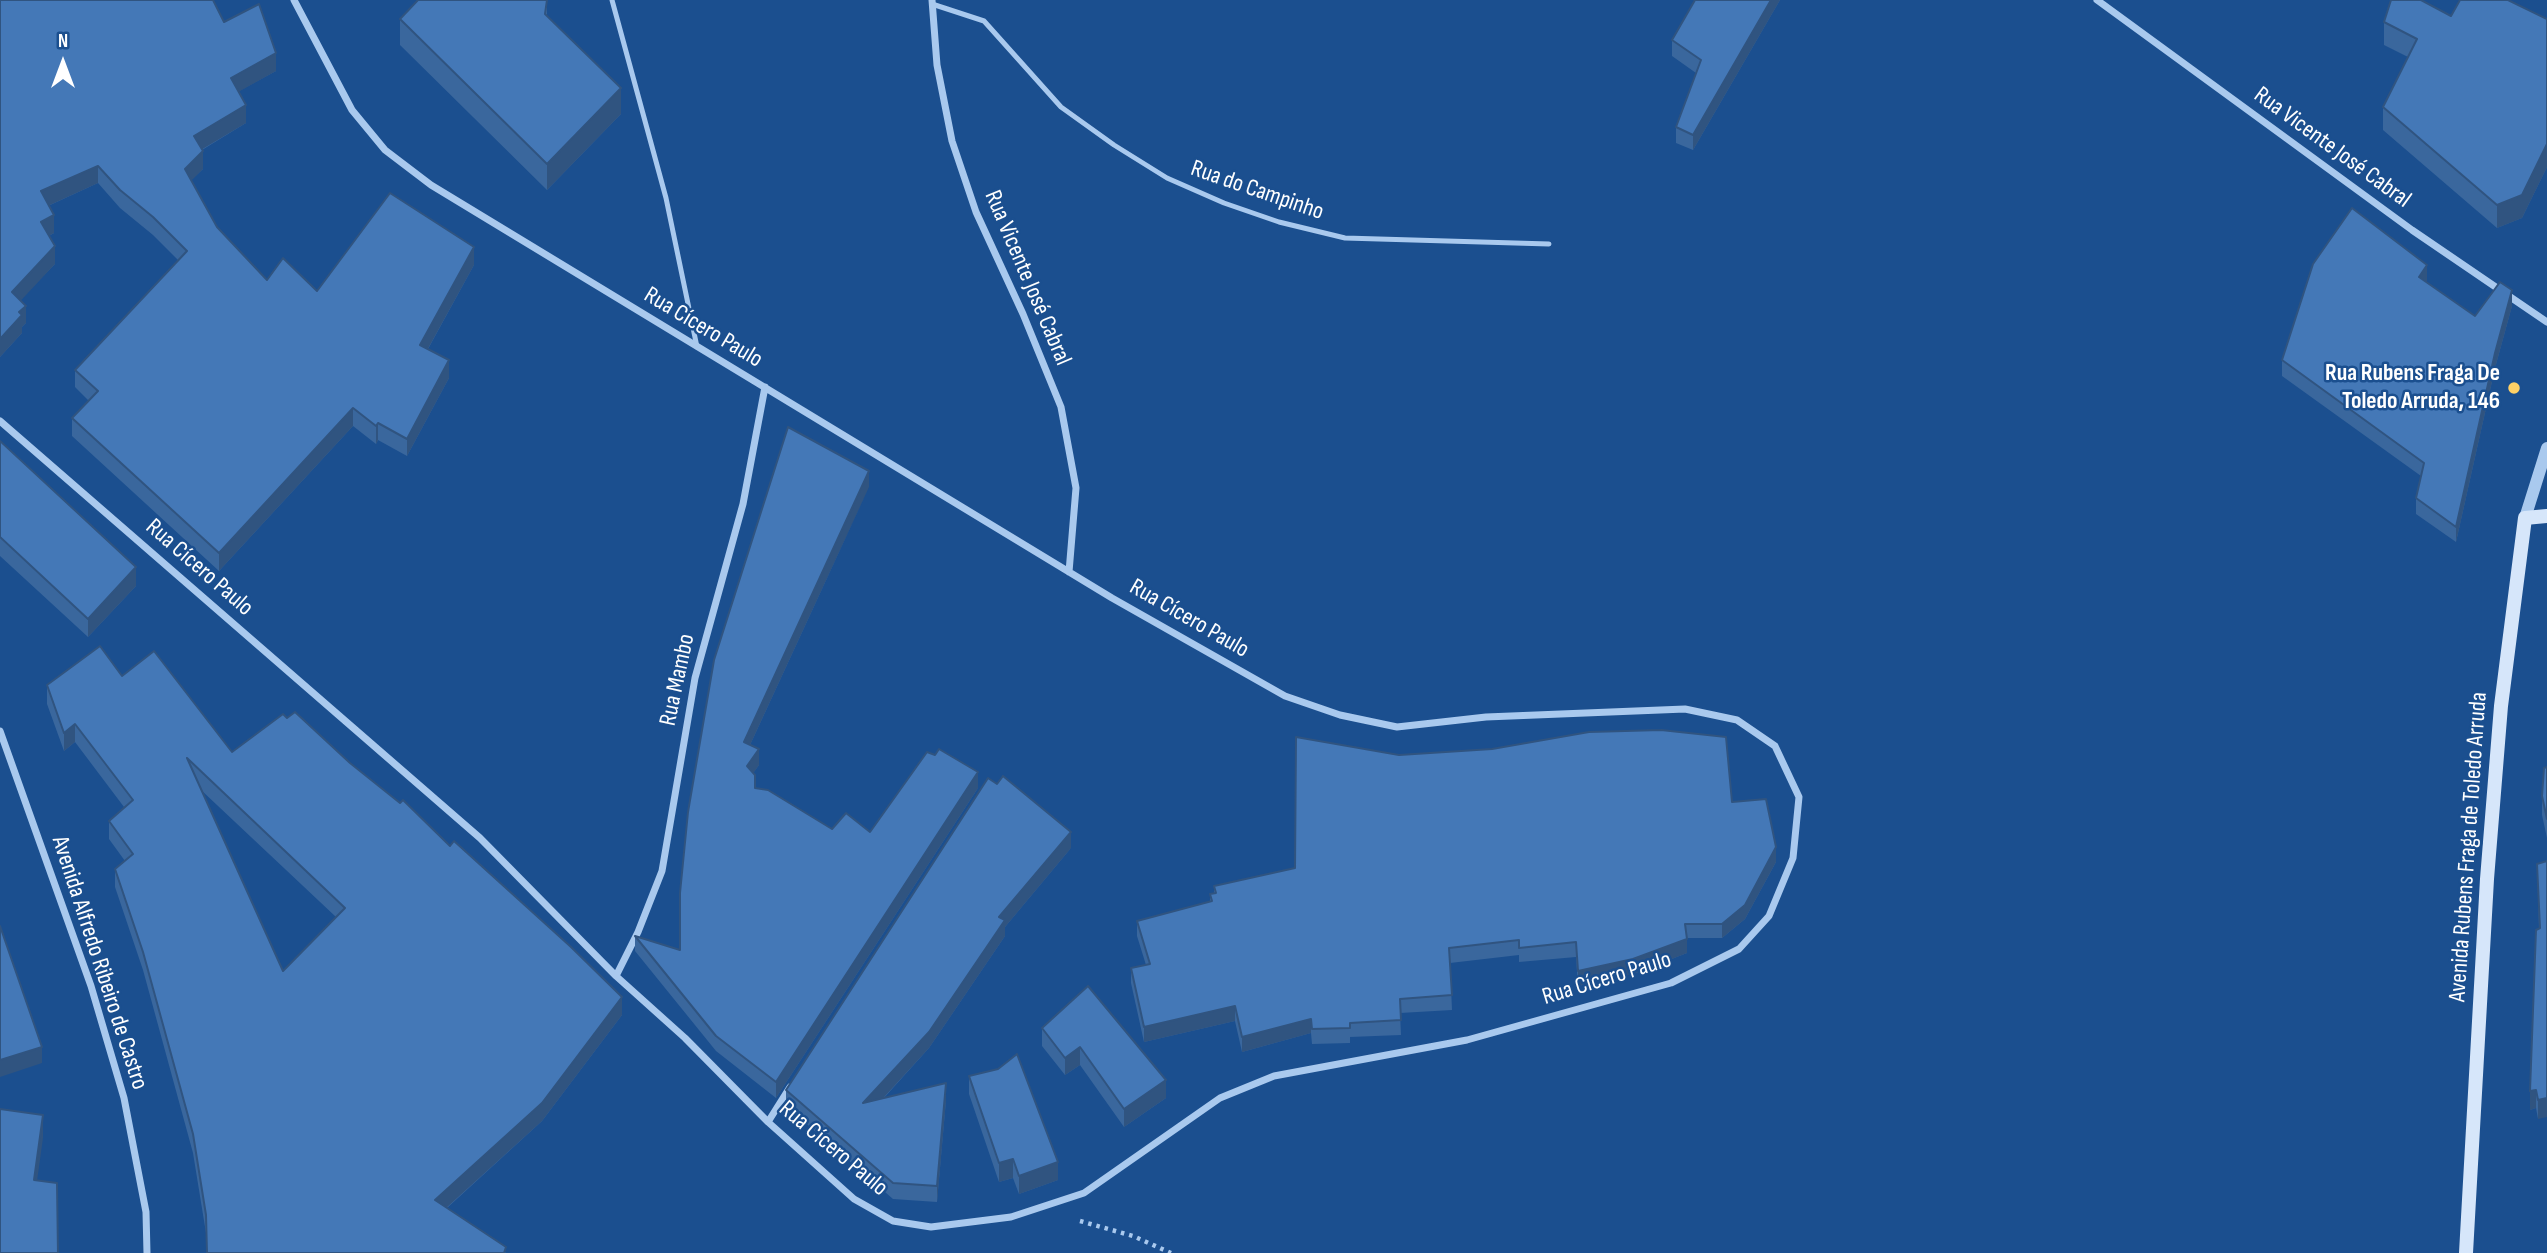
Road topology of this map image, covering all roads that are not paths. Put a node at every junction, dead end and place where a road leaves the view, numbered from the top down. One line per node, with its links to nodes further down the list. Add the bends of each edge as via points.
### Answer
1 (294, 0): 7 (street, Rua Cícero Paulo, via 352,110 385,150 431,185)
2 (612, 0): 7 (lane, via 666,198)
3 (2097, 0): 6 (street, Rua Vicente José Cabral, via 2412,230)
4 (932, 2): 5 (lane, Rua do Campinho, via 984,21 1062,107 1114,145 1167,178 1224,204 1345,238); 13 (street, Rua Vicente José Cabral, via 937,65 951,141 976,212 1061,407 1076,488)
5 (1549, 244)
6 (2547, 322)
7 (698, 347): 8 (street, Rua Cícero Paulo)
8 (765, 387): 13 (street, Rua Cícero Paulo); 15 (street, Rua Mambo, via 743,504 695,678 662,871)
9 (0, 421): 15 (street, Rua Cícero Paulo, via 480,838)
10 (2547, 448): 12 (street, Avenida Rubens Fraga de Toledo Arruda)
11 (2547, 516): 12 (main road)
12 (2525, 518): 19 (main road, Avenida Rubens Fraga de Toledo Arruda, via 2501,706 2487,879)
13 (1069, 572): 17 (street, Rua Cícero Paulo, via 1285,696 1340,715 1397,727 1486,717 1685,709 1737,720 1775,746 1799,797 1793,858 1769,916 1739,948 1671,984 1467,1040 1274,1076 1220,1098 1084,1193 1011,1217 931,1227 892,1221 854,1199)
14 (0, 732): 18 (street, Avenida Alfredo Ribeiro de Castro, via 91,986 124,1098 146,1212)
15 (616, 976): 17 (street, Rua Cícero Paulo)
16 (798, 1075): 17 (street)
17 (768, 1122)
18 (147, 1253)
19 (2466, 1253)

